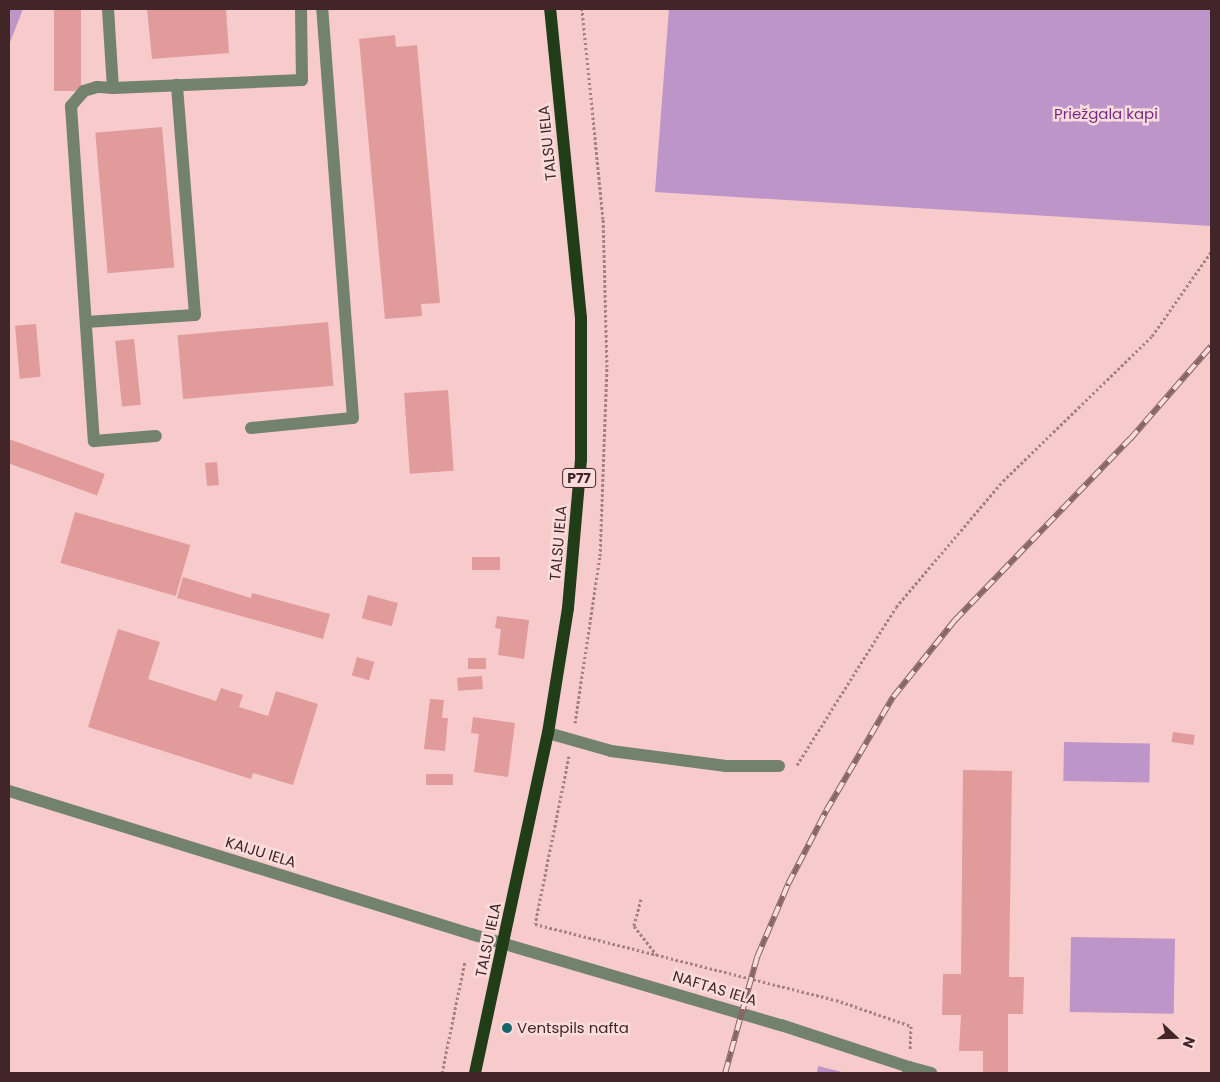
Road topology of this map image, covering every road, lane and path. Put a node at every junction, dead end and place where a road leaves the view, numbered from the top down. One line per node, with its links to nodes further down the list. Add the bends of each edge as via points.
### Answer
1 (108, 9): 6 (street)
2 (301, 9): 5 (street, via 302,80)
3 (322, 9): 9 (street, via 353,418)
4 (550, 9): 11 (main road, TALSU IELA / P77, via 581,318 581,460 568,608)
5 (177, 85): 6 (street); 8 (street, via 195,315)
6 (113, 88): 8 (street, via 98,87 84,91 72,106)
7 (1211, 252): 12 (path, via 1152,336 1004,481 896,607 796,766)
8 (86, 322): 10 (street, via 94,441)
9 (251, 428)
10 (156, 436)
11 (548, 734): 12 (street, via 611,751 726,766); 16 (main road, TALSU IELA / P77)
12 (779, 766)
13 (9, 791): 16 (street, KAIJU IELA)
14 (641, 899): 17 (path, via 634,926)
15 (536, 924): 17 (path)
16 (504, 942): 19 (street, NAFTAS IELA); 21 (main road, TALSU IELA / P77)
17 (656, 954): 19 (path, via 836,1000 911,1026)
18 (465, 961): 20 (path)
19 (909, 1070): 22 (street, NAFTAS IELA)
20 (442, 1073)
21 (475, 1073)
22 (930, 1073)

